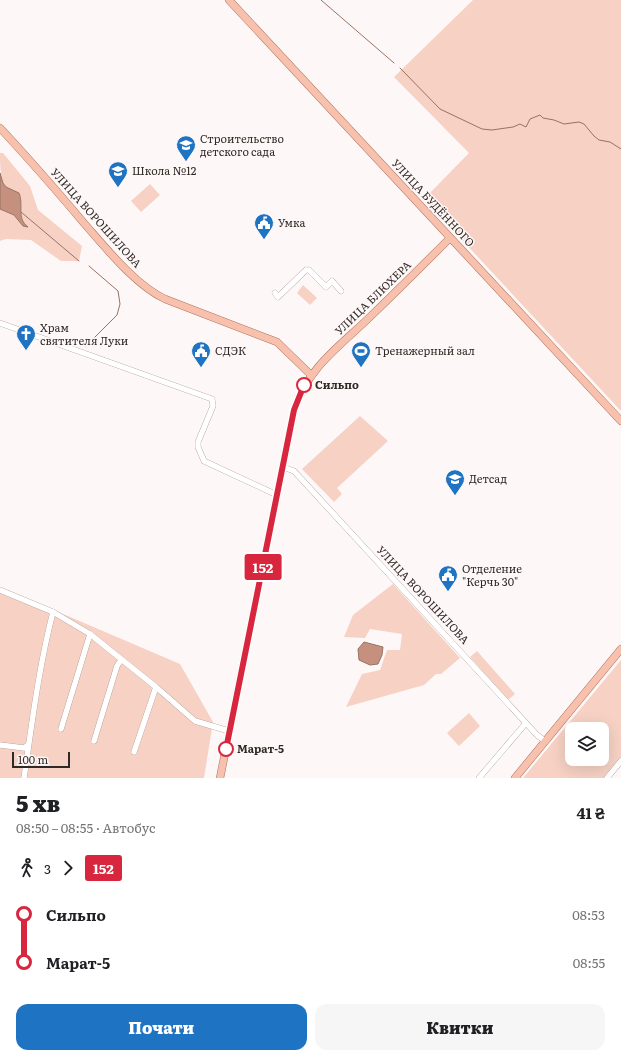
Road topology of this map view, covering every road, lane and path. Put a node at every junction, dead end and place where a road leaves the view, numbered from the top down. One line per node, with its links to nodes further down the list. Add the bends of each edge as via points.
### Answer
1 (229, 0): 3 (main road, УЛИЦА БУДЁННОГО)
2 (0, 128): 7 (main road, УЛИЦА ВОРОШИЛОВА, via 116,259 150,290 165,299 277,342)
3 (450, 238): 7 (main road, УЛИЦА БЛЮХЕРА); 8 (main road, УЛИЦА БУДЁННОГО)
4 (341, 291): 5 (street, via 332,281 326,287 308,270 278,297)
5 (275, 293)
6 (0, 323): 10 (street, via 212,399 213,406 198,442 202,457 207,462)
7 (311, 375): 9 (main road, УЛИЦА БЛЮХЕРА, via 294,410)
8 (621, 421)
9 (283, 467): 10 (main road, УЛИЦА БЛЮХЕРА); 17 (street, УЛИЦА ВОРОШИЛОВА, via 294,471)
10 (277, 495): 19 (main road, УЛИЦА БЛЮХЕРА)
11 (0, 590): 12 (street)
12 (52, 612): 13 (street); 23 (street)
13 (90, 634): 15 (street); 18 (street)
14 (621, 649): 21 (main road)
15 (121, 660): 16 (street); 20 (street)
16 (156, 687): 19 (street, via 195,721); 24 (street)
17 (526, 723): 21 (street, УЛИЦА ВОРОШИЛОВА); 28 (street)
18 (61, 729)
19 (229, 731): 27 (main road, УЛИЦА БЛЮХЕРА)
20 (94, 741)
21 (545, 741): 29 (main road)
22 (0, 745): 23 (street, via 24,748)
23 (28, 745): 26 (street)
24 (134, 752)
25 (621, 761): 30 (street)
26 (24, 778)
27 (220, 778)
28 (479, 778)
29 (515, 778)
30 (607, 778)

